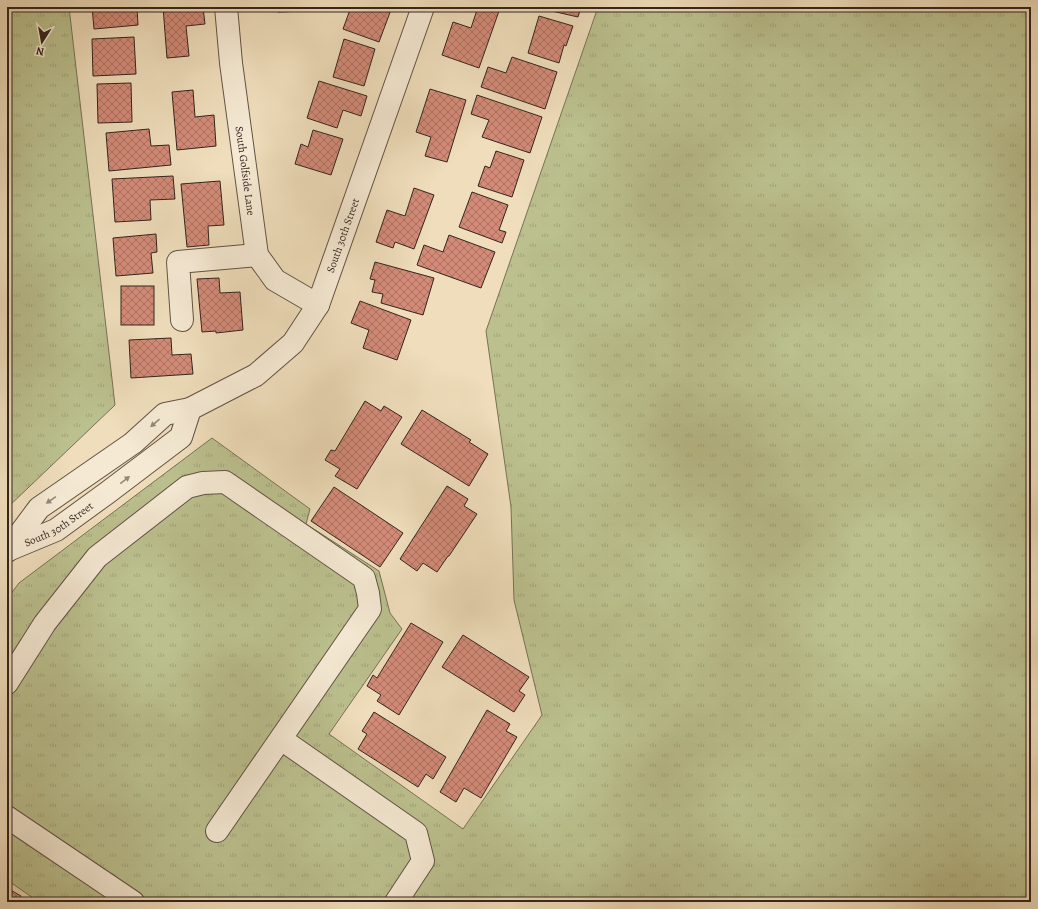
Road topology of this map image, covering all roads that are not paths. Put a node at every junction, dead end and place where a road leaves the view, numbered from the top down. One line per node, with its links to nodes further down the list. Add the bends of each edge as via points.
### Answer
1 (226, 7): 3 (street, South Golfside Lane)
2 (423, 7): 4 (street, South 30th Street)
3 (257, 255): 4 (street, South Golfside Lane, via 275,280); 5 (street, via 178,262)
4 (318, 305): 6 (street, South 30th Street, via 293,343 256,375)
5 (182, 320)
6 (190, 410): 7 (street, South 30th Street, one-way to 7, via 165,414 132,443); 8 (street, South 30th Street, one-way to 6, via 181,437)
7 (89, 473): 8 (street); 9 (street, South 30th Street, one-way to 9, via 39,508)
8 (107, 493): 9 (street, South 30th Street, via 56,530)
9 (7, 551)
10 (7, 683): 11 (street, via 45,623 97,557 187,487 225,482 364,578 368,593 370,609)
11 (281, 739): 13 (street); 15 (street, via 416,833 423,861)
12 (7, 817): 14 (street)
13 (217, 831)
14 (133, 902)
15 (396, 902)

